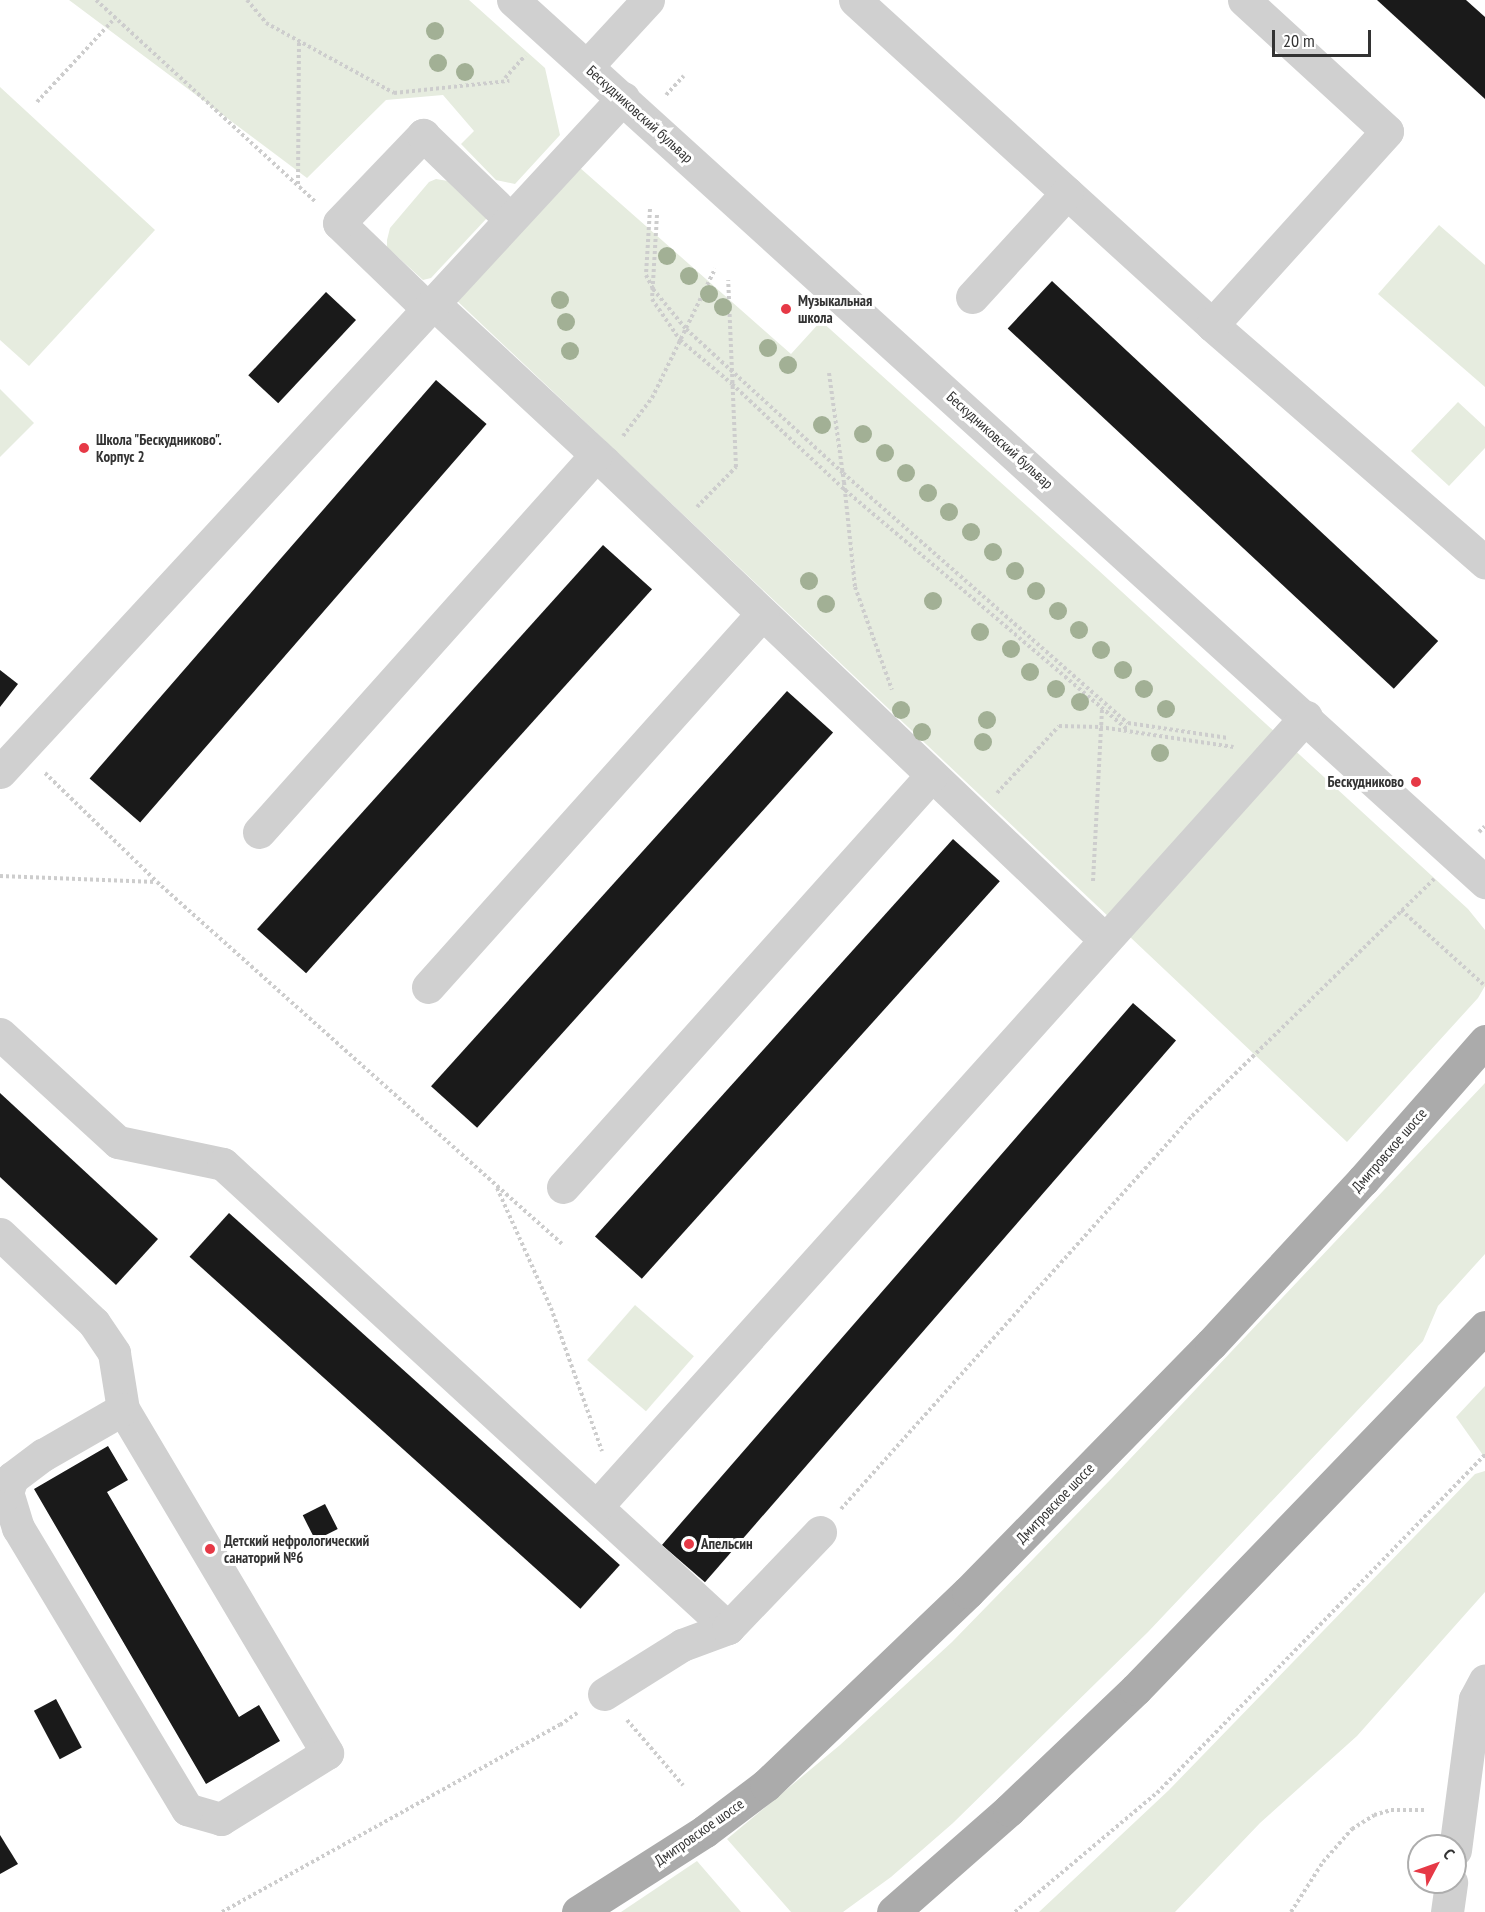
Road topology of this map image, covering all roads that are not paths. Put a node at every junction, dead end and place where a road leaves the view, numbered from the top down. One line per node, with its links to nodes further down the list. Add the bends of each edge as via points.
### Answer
1 (513, 0): 5 (street, Бескудниковский бульвар)
2 (648, 0): 5 (street)
3 (855, 0): 7 (street)
4 (1244, 0): 11 (street, via 1387,131)
5 (587, 66): 6 (street, Бескудниковский бульвар)
6 (623, 98): 8 (street); 15 (street, Бескудниковский бульвар)
7 (1067, 193): 9 (street); 11 (street)
8 (510, 219): 10 (street); 10 (street, via 423,135 339,223)
9 (972, 297)
10 (429, 305): 12 (street); 16 (street)
11 (1212, 325): 13 (street)
12 (600, 458): 14 (street); 18 (street)
13 (1485, 562)
14 (762, 614): 17 (street); 21 (street)
15 (1306, 717): 19 (street, Бескудниковский бульвар); 20 (street)
16 (10, 761)
17 (931, 776): 20 (street); 24 (street)
18 (259, 832)
19 (1485, 882)
20 (1097, 934): 28 (street)
21 (428, 987)
22 (0, 1034): 28 (street, via 118,1142 223,1164)
23 (1485, 1041): 35 (main road, Дмитровское шоссе, via 1219,1336 959,1600 766,1785 705,1831)
24 (562, 1187)
25 (0, 1234): 27 (street, via 94,1323 114,1353)
26 (1485, 1327): 36 (main road, via 1136,1689 1010,1810)
27 (123, 1409): 27 (street, via 43,1455 12,1478 7,1493 18,1528 187,1809 221,1819 327,1753)
28 (606, 1496): 30 (street)
29 (820, 1532): 30 (street)
30 (728, 1628): 32 (street, via 682,1645)
31 (1485, 1680): 33 (street, via 1475,1698)
32 (604, 1694)
33 (1457, 1834)
34 (1449, 1894): 37 (street)
35 (578, 1912)
36 (893, 1912)
37 (1447, 1912)

